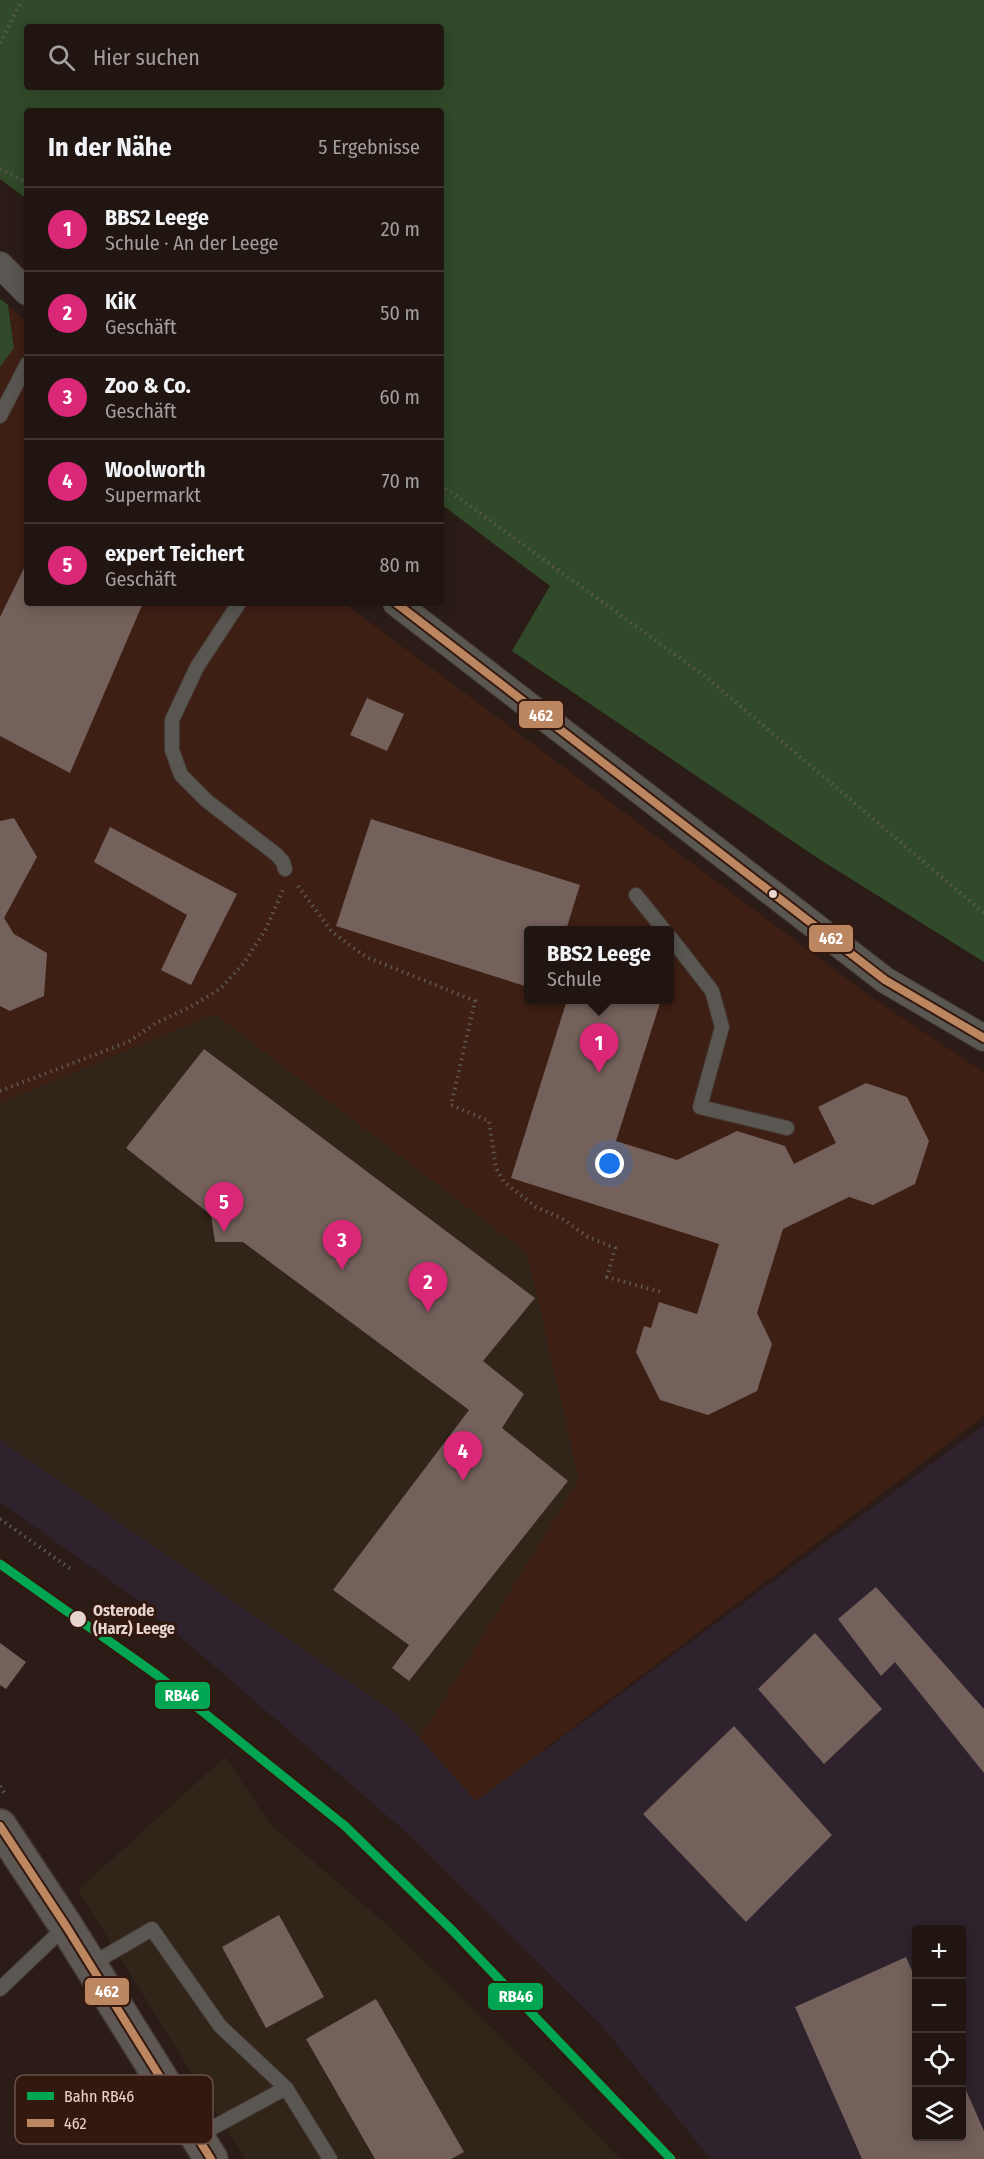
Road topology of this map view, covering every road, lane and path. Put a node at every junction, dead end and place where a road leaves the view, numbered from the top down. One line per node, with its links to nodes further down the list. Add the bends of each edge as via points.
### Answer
1 (22, 0): 2 (path)
2 (0, 43)
3 (0, 169): 4 (path)
4 (24, 181)
5 (0, 266): 6 (street)
6 (24, 289)
7 (24, 370): 8 (lane)
8 (0, 416)
9 (444, 487): 14 (path, via 706,677)
10 (237, 606): 12 (lane, via 197,667 172,720 172,750 181,775 207,801 277,855)
11 (400, 606): 17 (street, via 885,980)
12 (285, 869): 18 (path, via 282,893 266,929 244,963 220,988 128,1042); 20 (path, via 332,932 366,957 475,1001 450,1106 489,1121 496,1168 504,1182 536,1207 615,1248 607,1277)
13 (636, 895): 15 (lane)
14 (984, 913)
15 (661, 926)
16 (674, 943): 19 (lane, via 712,991 722,1027 700,1107)
17 (984, 1038)
18 (0, 1091)
19 (788, 1128)
20 (664, 1293)
21 (0, 1519): 22 (path)
22 (72, 1570)
23 (0, 1826): 24 (street)
24 (66, 1926): 25 (street); 26 (lane)
25 (90, 1965): 27 (street); 28 (lane, via 152,1929 220,2026)
26 (1, 1986)
27 (159, 2075)
28 (286, 2088): 29 (lane); 30 (lane)
29 (213, 2127)
30 (330, 2159)

